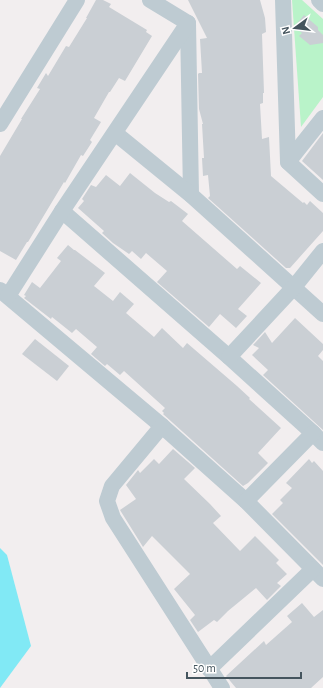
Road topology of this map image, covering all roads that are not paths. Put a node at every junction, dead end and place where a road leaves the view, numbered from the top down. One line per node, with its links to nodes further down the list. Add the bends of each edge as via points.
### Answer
1 (77, 0): 8 (street)
2 (150, 0): 6 (street)
3 (283, 0): 10 (street)
4 (319, 0): 5 (street)
5 (323, 4)
6 (188, 23): 9 (street); 12 (street)
7 (323, 118): 10 (street)
8 (0, 124)
9 (115, 133): 12 (street); 13 (street)
10 (288, 162): 11 (street)
11 (323, 194)
12 (191, 195): 15 (street)
13 (62, 211): 16 (street); 18 (street)
14 (323, 251): 15 (street)
15 (294, 287): 17 (street); 18 (street)
16 (4, 293): 19 (street)
17 (323, 314)
18 (229, 357): 20 (street)
19 (162, 426): 21 (street); 23 (street, via 112,486 107,502 113,518)
20 (318, 438): 21 (street)
21 (246, 501): 22 (street)
22 (318, 574): 23 (street)
23 (210, 669): 24 (street)
24 (222, 688)

